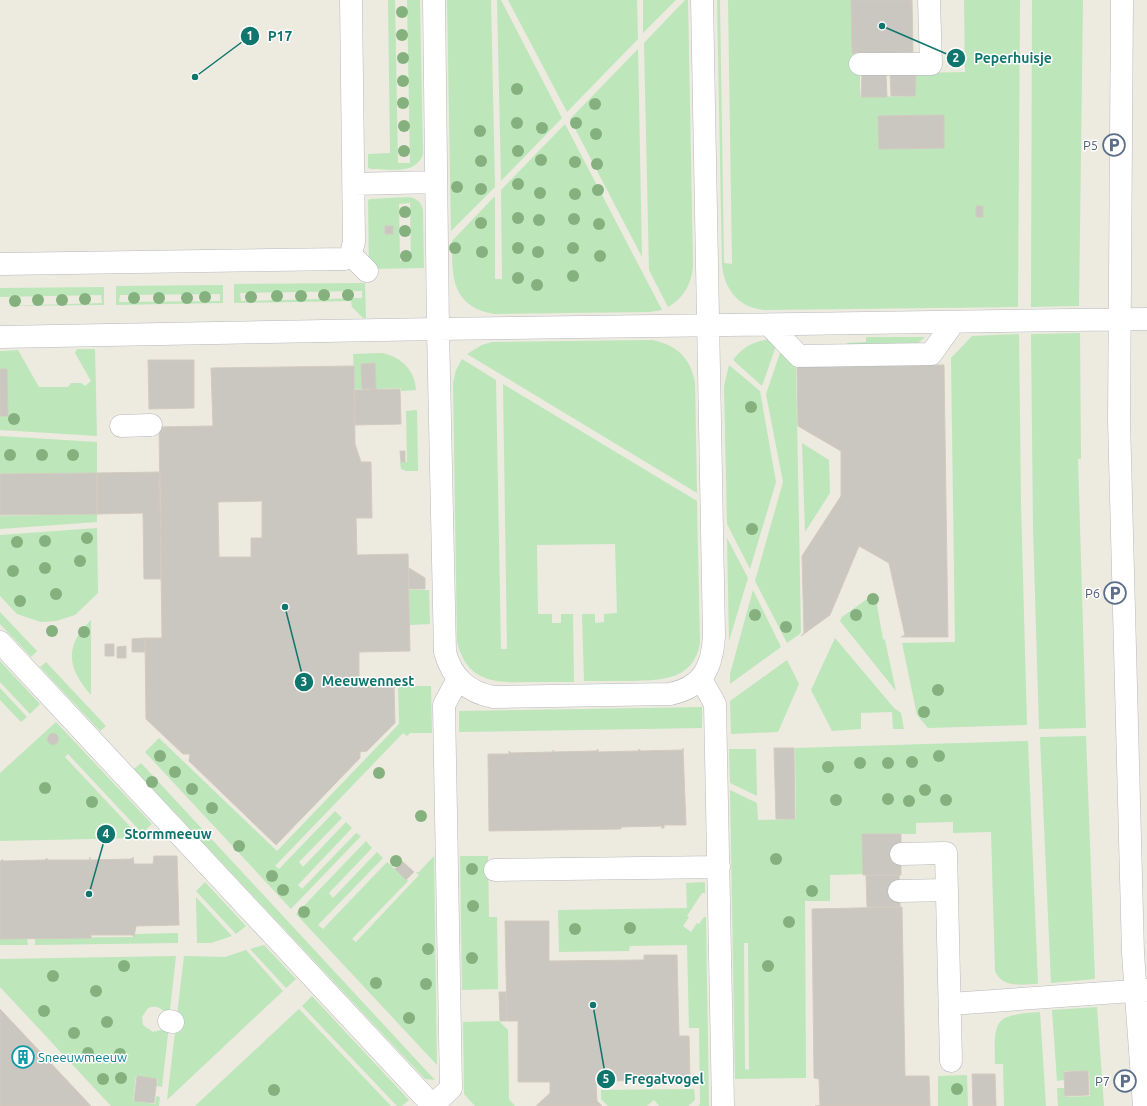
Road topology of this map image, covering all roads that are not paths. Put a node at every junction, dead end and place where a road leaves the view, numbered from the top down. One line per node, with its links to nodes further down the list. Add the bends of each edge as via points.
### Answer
1 (351, 0): 8 (street)
2 (434, 0): 7 (street)
3 (702, 0): 16 (street)
4 (929, 0): 6 (street, via 931,64)
5 (1122, 0): 13 (street)
6 (860, 64)
7 (436, 182): 8 (street); 17 (street, via 430,281)
8 (354, 184): 9 (street, via 354,241)
9 (350, 255): 10 (street, via 345,259); 11 (street)
10 (0, 264)
11 (367, 271)
12 (1147, 319): 13 (street)
13 (1118, 320): 14 (street); 29 (street, via 1120,458)
14 (954, 322): 15 (street); 15 (street, via 931,354 799,356)
15 (769, 324): 16 (street)
16 (708, 325): 17 (street); 23 (street, via 714,636 710,666)
17 (438, 328): 18 (street, via 380,324); 22 (street, via 444,641 448,664)
18 (0, 337)
19 (151, 425): 20 (street)
20 (121, 426)
21 (0, 642): 33 (street)
22 (458, 679): 23 (street, via 471,690 493,697 670,694 681,691); 33 (street, via 444,705 451,1088)
23 (701, 679): 25 (street, via 715,704 710,791)
24 (901, 854): 27 (street, via 946,853)
25 (719, 867): 26 (street); 32 (street)
26 (495, 870)
27 (947, 890): 28 (street); 30 (street)
28 (900, 891)
29 (1141, 990): 30 (street); 34 (street)
30 (950, 1004): 31 (street)
31 (951, 1061)
32 (727, 1098)
33 (432, 1106)
34 (1144, 1106)

